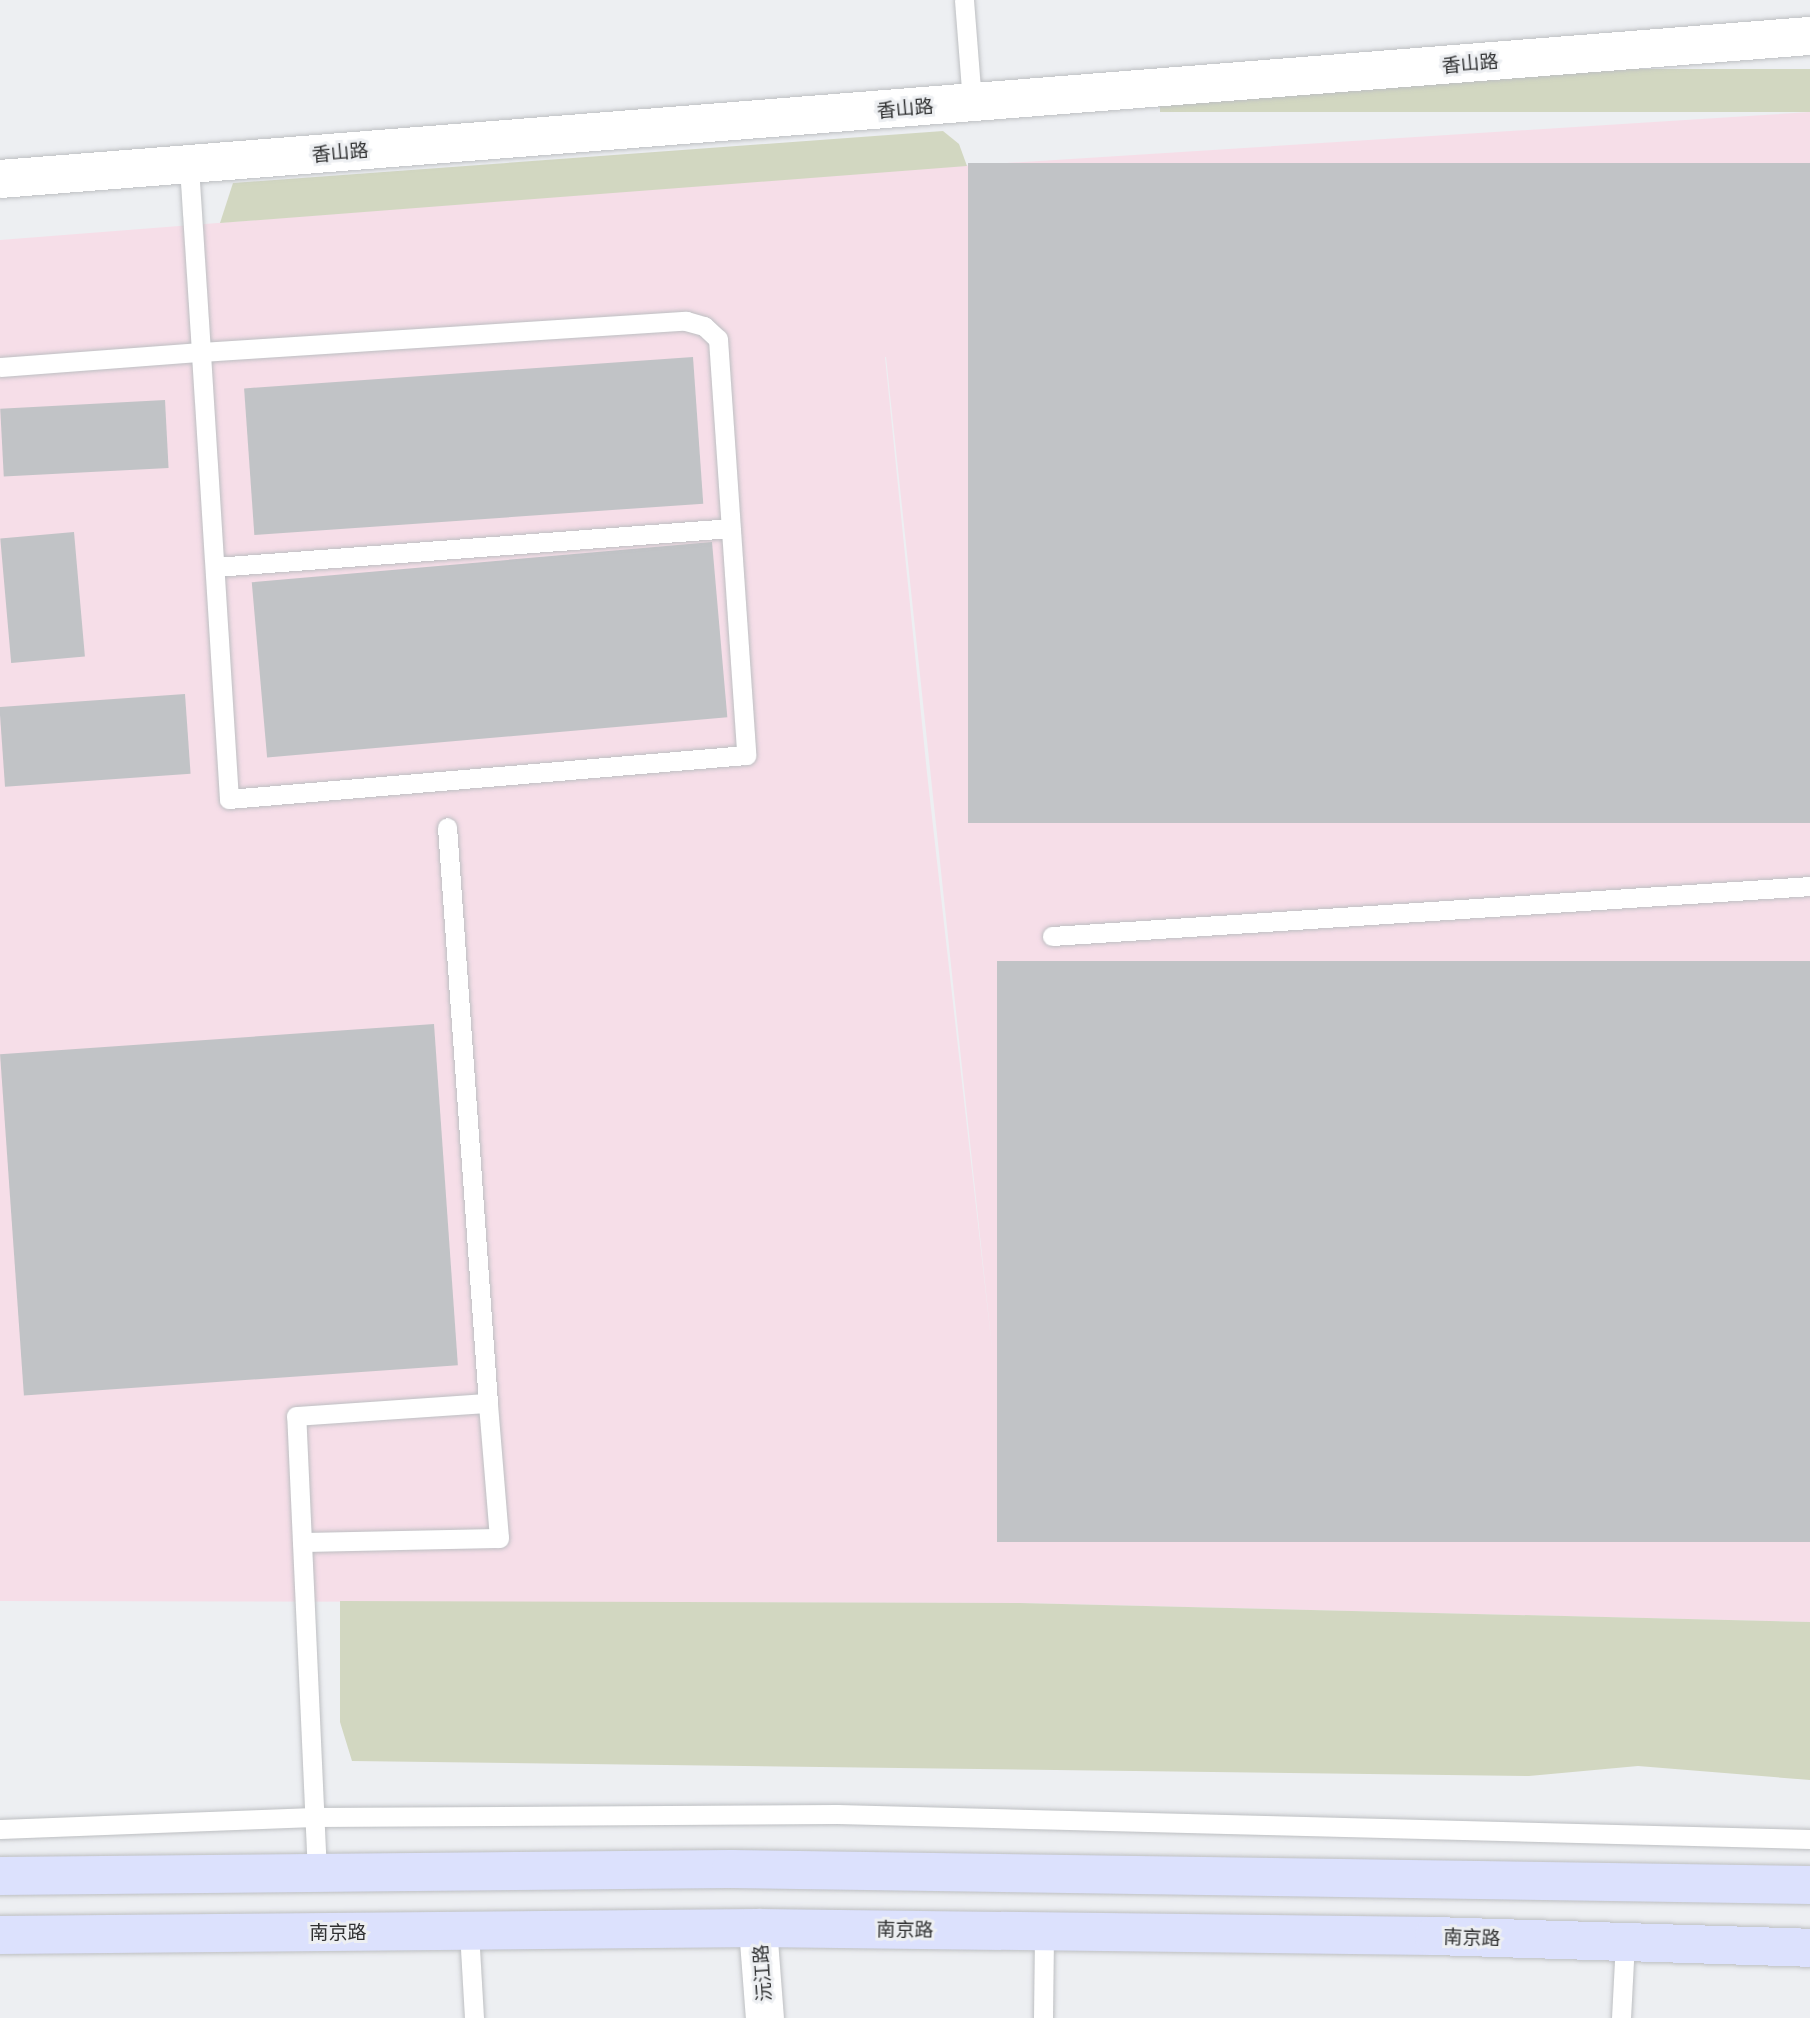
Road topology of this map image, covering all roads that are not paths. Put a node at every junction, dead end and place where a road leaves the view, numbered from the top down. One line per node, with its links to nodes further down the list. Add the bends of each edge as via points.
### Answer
1 (964, 0): 3 (lane)
2 (1810, 36): 3 (street, 香山路)
3 (972, 102): 4 (street, 香山路)
4 (189, 164): 5 (street, 香山路); 6 (lane)
5 (0, 179)
6 (201, 352): 7 (lane); 8 (lane, via 686,321 704,326 718,339); 9 (lane)
7 (0, 367)
8 (731, 528): 9 (lane); 9 (lane, via 746,755 229,799)
9 (215, 567)
10 (447, 827): 13 (lane)
11 (1810, 886): 12 (lane)
12 (1052, 936)
13 (488, 1403): 14 (lane, via 296,1416); 14 (lane, via 499,1538)
14 (302, 1542): 15 (lane)
15 (314, 1817): 16 (lane); 17 (lane, via 837,1814); 18 (lane)
16 (0, 1829)
17 (1810, 1839)
18 (317, 1873): 19 (main road); 20 (main road, via 773,1870)
19 (0, 1876)
20 (1810, 1885)
21 (758, 1928): 22 (main road, 南京路); 23 (main road, 南京路); 28 (street, 沅江路)
22 (469, 1931): 24 (main road, 南京路); 27 (lane)
23 (1044, 1931): 25 (main road, 南京路); 29 (lane)
24 (0, 1935)
25 (1625, 1942): 26 (main road, 南京路); 30 (lane)
26 (1810, 1948)
27 (474, 2018)
28 (765, 2018)
29 (1042, 2018)
30 (1621, 2018)

